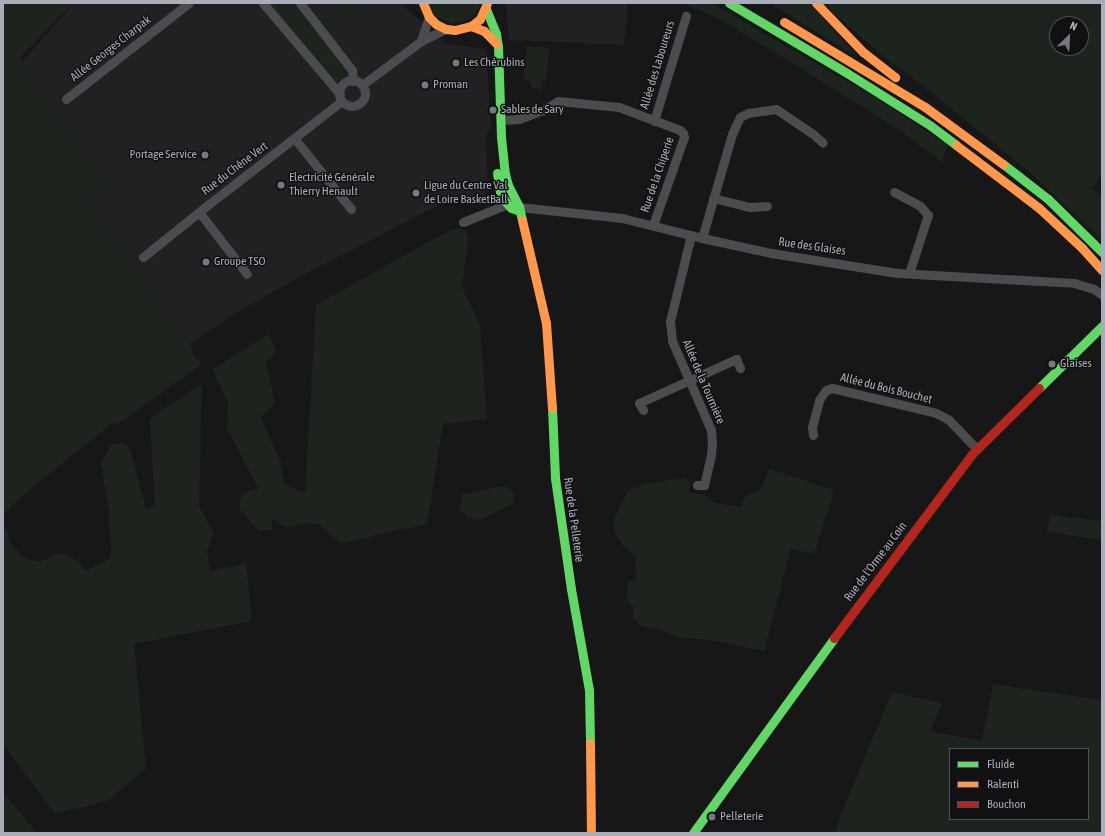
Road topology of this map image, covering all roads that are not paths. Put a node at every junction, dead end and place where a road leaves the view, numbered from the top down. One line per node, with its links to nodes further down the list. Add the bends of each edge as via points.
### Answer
1 (189, 3): 18 (street, Allée Georges Charpak)
2 (263, 3): 17 (street)
3 (300, 3): 15 (street, via 352,70)
4 (423, 3): 9 (main road)
5 (729, 3): 38 (main road, via 848,73 931,126 1039,208)
6 (816, 3): 19 (main road, via 843,33 904,83)
7 (487, 6): 11 (main road, via 480,19); 14 (main road, Rue de la Pelleterie)
8 (686, 16): 21 (street, Allée des Laboureurs)
9 (428, 17): 12 (main road); 13 (street)
10 (778, 19): 19 (main road)
11 (471, 26): 12 (main road, via 463,29); 14 (main road, via 489,34)
12 (446, 29): 13 (street)
13 (421, 41): 16 (street)
14 (498, 46): 20 (main road, Rue de la Pelleterie)
15 (353, 81): 16 (street); 17 (street, via 344,83)
16 (362, 85): 17 (street, via 365,94 361,104 345,104)
17 (341, 97): 23 (street, Rue du Chêne Vert)
18 (66, 99)
19 (925, 107): 36 (main road, via 1048,199)
20 (501, 120): 21 (street, Rue de la Chiperie, via 518,119 543,110 558,101 619,107); 22 (main road, Rue de la Pelleterie)
21 (654, 121): 33 (street, Rue de la Chiperie, via 680,130 684,137)
22 (501, 137): 27 (main road, Rue de la Pelleterie, via 498,181 500,191); 29 (main road, Rue de la Pelleterie, via 508,185)
23 (294, 138): 30 (street); 31 (street, Rue du Chêne Vert)
24 (823, 143): 26 (street, via 776,109 748,112 740,117 735,125)
25 (894, 192): 39 (street, via 920,206 928,215)
26 (713, 198): 28 (street, via 750,207); 35 (street)
27 (508, 204): 29 (main road, via 512,208); 32 (street)
28 (767, 206)
29 (520, 209): 33 (street, Rue des Glaises, via 622,218); 49 (main road, Rue de la Pelleterie, via 546,323 554,478 589,690)
30 (351, 210)
31 (199, 212): 37 (street, Rue du Chêne Vert); 40 (street)
32 (463, 222)
33 (653, 225): 34 (street, Rue des Glaises)
34 (691, 235): 35 (street, Rue des Glaises); 44 (street, Allée de la Tournière, via 670,321 672,340)
35 (702, 238): 39 (street, Rue des Glaises, via 771,254)
36 (1102, 252)
37 (143, 257)
38 (1102, 270)
39 (909, 273): 41 (street, Rue des Glaises, via 1074,283 1094,289)
40 (247, 274)
41 (1102, 295)
42 (1102, 326): 47 (main road, Rue de l'Orme au Coin)
43 (740, 368): 44 (street, via 736,358)
44 (689, 379): 45 (street, via 639,403); 48 (street, Allée de la Tournière, via 710,430 712,443 704,484)
45 (643, 410)
46 (813, 435): 47 (street, Allée du Bois Bouchet, via 812,427 819,400 826,390 832,388 936,413 949,420)
47 (976, 448): 50 (main road, Rue de l'Orme au Coin, via 875,582)
48 (697, 485)
49 (591, 833)
50 (693, 833)

